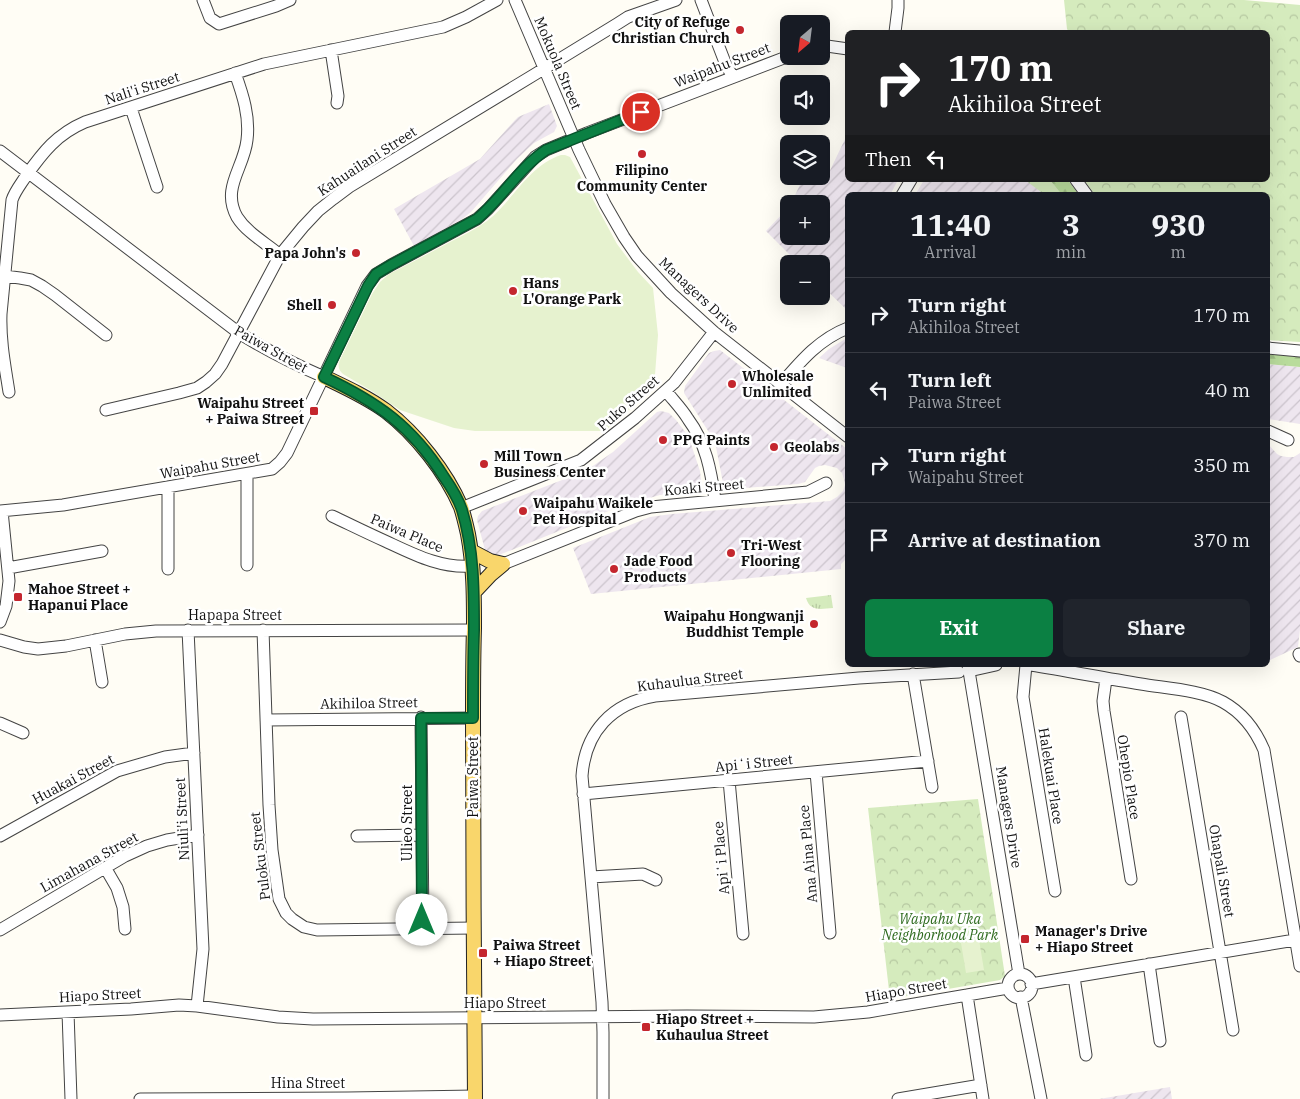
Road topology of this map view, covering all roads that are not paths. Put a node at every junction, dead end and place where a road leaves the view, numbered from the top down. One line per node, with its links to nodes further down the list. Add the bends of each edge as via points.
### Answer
1 (203, 0): 2 (street, via 210,18 219,24)
2 (290, 0)
3 (498, 0): 11 (street, Nali'i Street, via 438,28)
4 (515, 0): 13 (street, Mokuola Street)
5 (676, 0): 13 (street, Kahuailani Street, via 628,17)
6 (701, 0): 15 (street)
7 (898, 0): 8 (street)
8 (895, 30)
9 (830, 46): 10 (street)
10 (845, 49)
11 (331, 50): 14 (street, Nali'i Street); 16 (street)
12 (780, 59): 15 (street, Waipahu Street)
13 (544, 69): 18 (street, Mokuola Street); 22 (street, Kahuailani Street, via 333,199)
14 (235, 73): 17 (street, Nali'i Street); 22 (street, via 246,108 248,129 245,151 232,184 232,203 244,226)
15 (733, 77): 18 (street, Waipahu Street)
16 (337, 103)
17 (131, 108): 20 (street, Nali'i Street, via 69,130 52,142); 21 (street)
18 (574, 138): 25 (street, Managers Drive, via 612,218 637,256); 30 (street, Waipahu Street, via 535,157 477,219 376,274)
19 (0, 150): 20 (street, Paiwa Street)
20 (28, 173): 23 (street, Nali'i Street, via 12,200); 26 (street, Paiwa Street)
21 (157, 187)
22 (280, 254): 26 (street, Kahuailani Street)
23 (4, 276): 27 (street, via 31,280 42,286); 33 (street, Nali'i Street, via 0,330)
24 (845, 330): 31 (street, via 808,353)
25 (714, 332): 31 (street, Managers Drive); 32 (street, Puko Street)
26 (239, 333): 30 (street, Paiwa Street, via 260,347); 34 (street, Kahuailani Street, via 215,374 197,388)
27 (106, 335)
28 (1270, 348): 29 (street)
29 (1300, 351)
30 (324, 377): 38 (street, Waipahu Street, via 284,458 272,469); 42 (main road, Paiwa Street, via 375,404 403,425 439,469)
31 (781, 384): 36 (street, Managers Drive)
32 (666, 391): 41 (street, via 702,442 710,466); 42 (street, Puko Street, via 581,460)
33 (9, 392)
34 (106, 410)
35 (1270, 432): 37 (street)
36 (845, 435)
37 (1288, 440)
38 (247, 474): 40 (street, Waipahu Street); 47 (street)
39 (826, 483): 41 (street, Koaki Street, via 808,492)
40 (168, 488): 43 (street, Waipahu Street, via 63,505); 51 (street)
41 (715, 500): 48 (street, Koaki Street, via 636,511)
42 (461, 508): 45 (main road, Paiwa Street)
43 (1, 510): 50 (street)
44 (332, 516): 49 (street, Paiwa Place, via 432,562)
45 (471, 551): 48 (main road); 49 (main road, Paiwa Street)
46 (102, 552): 50 (street)
47 (248, 564)
48 (503, 564): 52 (main road)
49 (473, 566): 52 (main road, Paiwa Street)
50 (8, 568): 53 (street, via 8,595)
51 (168, 569)
52 (475, 591): 56 (main road, Paiwa Street)
53 (0, 622)
54 (188, 630): 55 (street, Hapapa Street); 58 (street, Hapapa Street, via 125,634); 72 (street, Niuli'i Street)
55 (263, 630): 56 (street, Hapapa Street); 69 (street, Puloku Street)
56 (474, 630): 68 (main road, Paiwa Street)
57 (0, 640): 58 (street, Hapapa Street, via 38,649)
58 (95, 640): 65 (street)
59 (980, 667): 62 (street, Kuhaulua Street)
60 (1026, 667): 86 (street, Halekuai Place, via 1023,697)
61 (1042, 667): 64 (street)
62 (965, 669): 63 (street, Kuhaulua Street); 97 (street, Managers Drive)
63 (913, 674): 73 (street); 77 (street, Kuhaulua Street, via 655,696 634,701 620,707 601,724 592,739 582,768)
64 (1106, 679): 84 (street, Ohepio Place, via 1104,712); 93 (street, via 1209,696 1232,707 1251,726 1264,750)
65 (102, 682)
66 (1182, 717): 94 (street, Ohapali Street)
67 (421, 718): 68 (street, Akihiloa Street); 69 (street, Akihiloa Street); 79 (street, Ulieo Street)
68 (473, 718): 88 (main road, Paiwa Street)
69 (266, 720): 87 (street, Puloku Street, via 272,850 279,899 286,913 298,924 318,930)
70 (0, 723): 71 (street)
71 (23, 733)
72 (194, 753): 78 (street, Niuli'i Street); 80 (street, Huakai Street, via 165,757 117,771)
73 (928, 762): 74 (street, Apiʻi Street); 76 (street)
74 (816, 772): 75 (street, Apiʻi Street); 91 (street, Ana Aina Place)
75 (729, 780): 77 (street, Apiʻi Street); 92 (street, Apiʻi Place)
76 (932, 787)
77 (583, 794): 83 (street, Kuhaulua Street)
78 (198, 835): 82 (street, Limahana Street, via 147,846); 103 (street, Niuli'i Street, via 203,949)
79 (422, 835): 81 (street); 87 (street, Ulieo Street)
80 (0, 836)
81 (357, 836)
82 (106, 869): 89 (street, via 123,907); 90 (street, Limahana Street)
83 (591, 877): 85 (street, via 643,874); 106 (street, Kuhaulua Street)
84 (1131, 879)
85 (656, 880)
86 (1055, 891)
87 (423, 928): 88 (street, Puloku Street)
88 (474, 928): 107 (main road, Paiwa Street)
89 (124, 929)
90 (0, 930)
91 (830, 933)
92 (743, 934)
93 (1295, 940): 94 (street); 96 (street)
94 (1221, 952): 95 (street); 108 (street, Ohapali Street)
95 (1149, 964): 98 (street); 109 (street)
96 (1300, 966)
97 (1020, 974): 99 (street, via 1026,976); 100 (street, via 1010,978)
98 (1074, 977): 99 (street); 110 (street)
99 (1031, 984): 102 (street, via 1028,994)
100 (1008, 988): 101 (street, Hiapo Street); 102 (street, via 1014,996)
101 (967, 995): 106 (street, Hiapo Street, via 837,1016); 111 (street)
102 (1021, 997): 120 (street)
103 (197, 1006): 104 (street, Hiapo Street); 107 (street, Hiapo Street, via 295,1018)
104 (68, 1012): 105 (street, Hiapo Street); 114 (street)
105 (0, 1015)
106 (603, 1017): 107 (street, Hiapo Street); 117 (street, Kuhaulua Street)
107 (482, 1018): 113 (main road, Paiwa Street)
108 (1233, 1030)
109 (1160, 1041)
110 (1086, 1055)
111 (981, 1086): 118 (street); 119 (street)
112 (424, 1098): 113 (street, Hina Street); 116 (street, Hina Street)
113 (475, 1098)
114 (71, 1099)
115 (140, 1099): 116 (street, Hina Street)
116 (348, 1099)
117 (603, 1099)
118 (898, 1099)
119 (983, 1099)
120 (1041, 1099)

